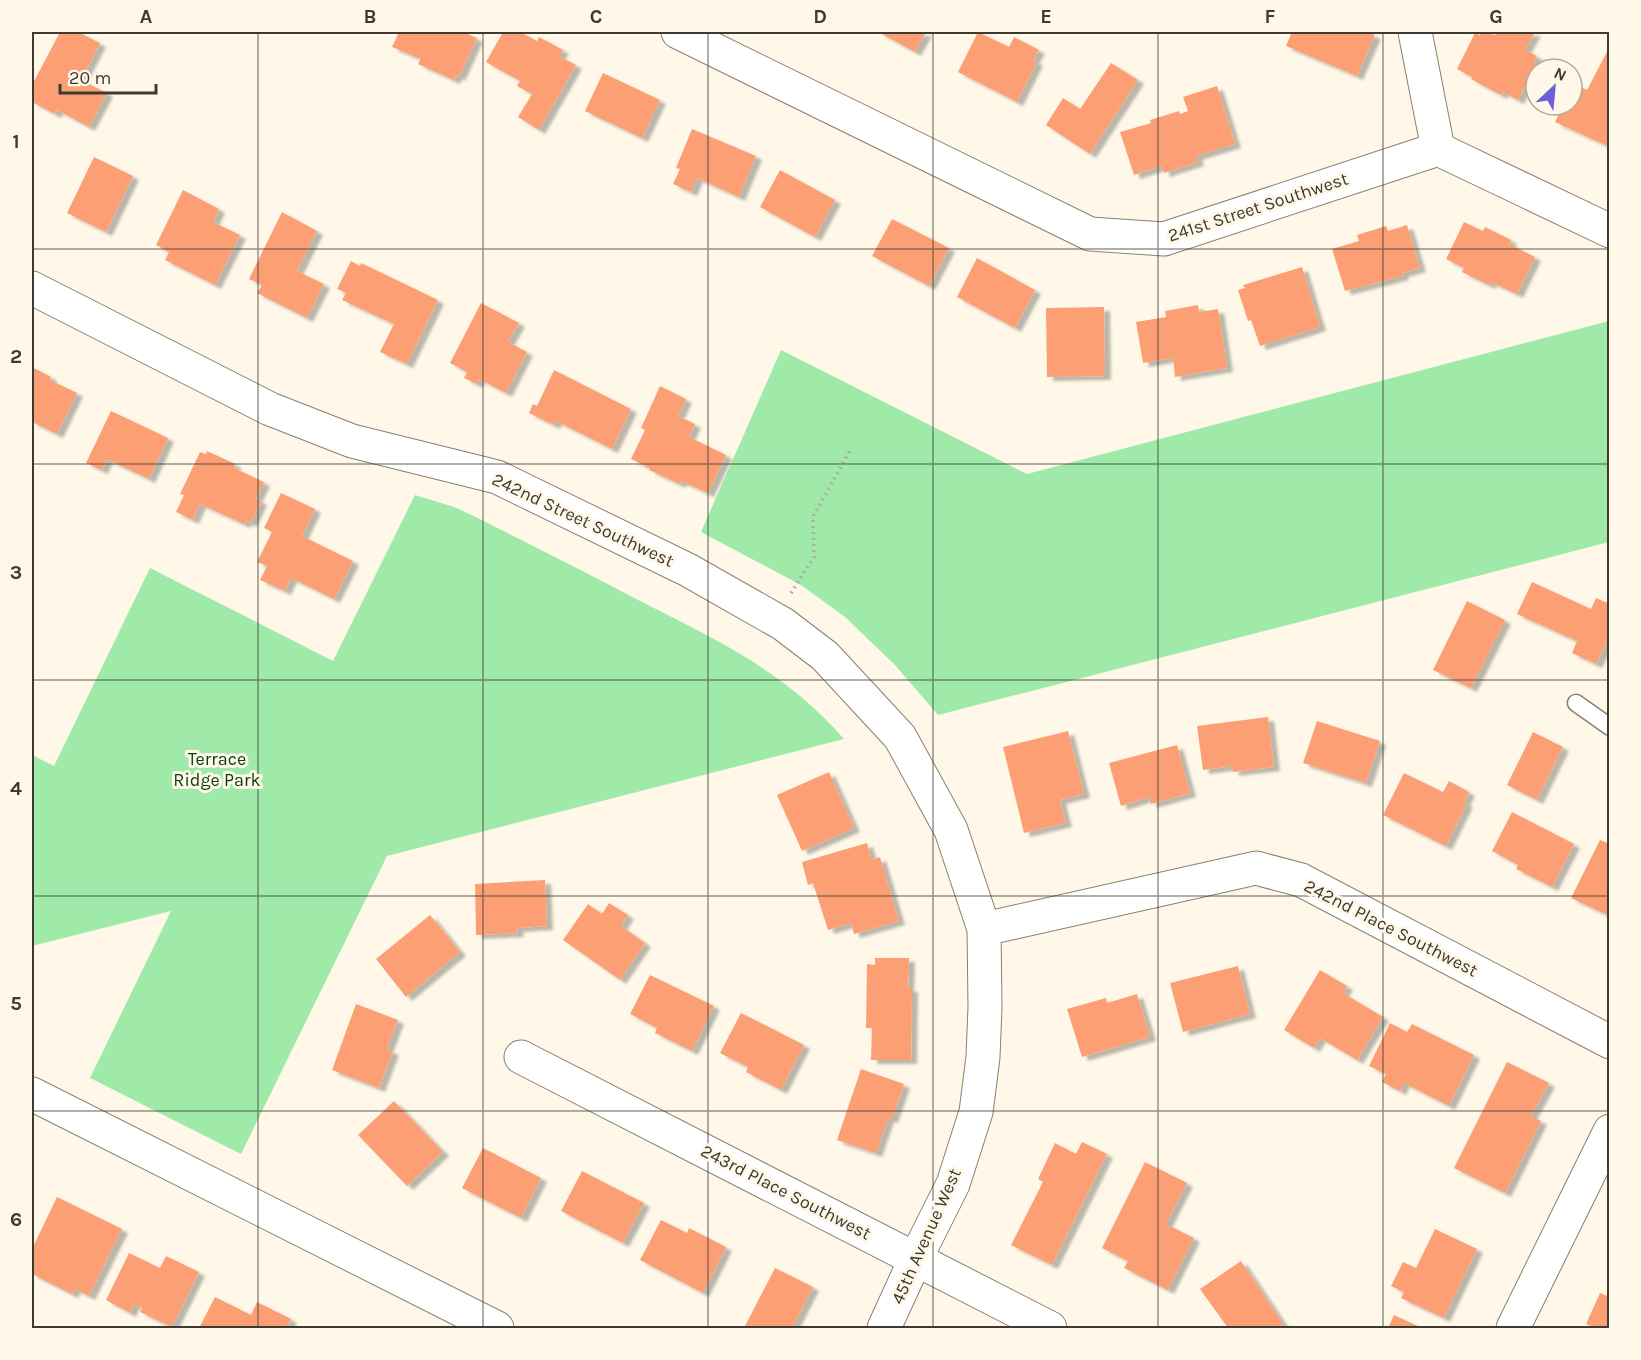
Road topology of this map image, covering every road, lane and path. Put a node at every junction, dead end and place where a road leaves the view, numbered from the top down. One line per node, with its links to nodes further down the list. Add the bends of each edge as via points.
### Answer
1 (678, 32): 3 (street, 241st Street Southwest, via 1090,234 1164,239)
2 (1414, 32): 3 (street)
3 (1438, 149): 4 (street)
4 (1610, 231)
5 (32, 288): 7 (street, 242nd Street Southwest, via 270,409 352,441 497,477 688,570)
6 (851, 449): 7 (path, via 814,515 814,557)
7 (774, 618): 10 (street, 242nd Street Southwest, via 825,656 900,738 951,830)
8 (1576, 703): 9 (lane)
9 (1610, 727)
10 (984, 930): 11 (street, 242nd Place Southwest, via 1256,868 1301,880); 15 (street, 45th Avenue West, via 983,1057 976,1112 953,1184)
11 (1610, 1042)
12 (521, 1057): 15 (street, 243rd Place Southwest)
13 (32, 1094): 16 (street)
14 (1610, 1131): 19 (street)
15 (916, 1258): 17 (street, 45th Avenue West); 18 (street, 243rd Place Southwest)
16 (496, 1329)
17 (884, 1329)
18 (1050, 1329)
19 (1513, 1329)

